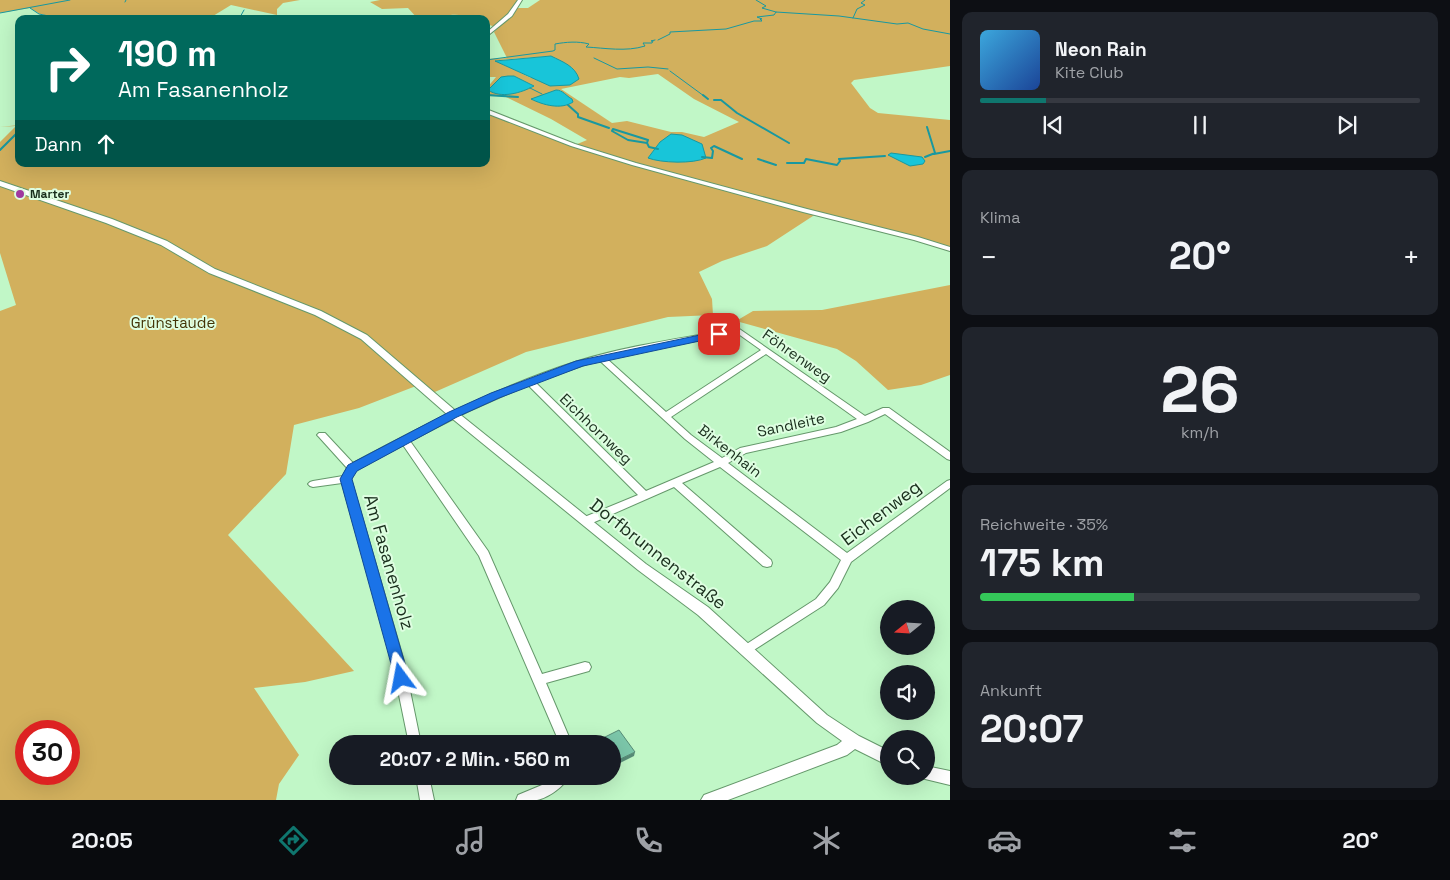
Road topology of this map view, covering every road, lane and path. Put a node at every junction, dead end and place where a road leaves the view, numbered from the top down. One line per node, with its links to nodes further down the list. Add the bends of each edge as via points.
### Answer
1 (520, 0): 2 (street)
2 (490, 32)
3 (490, 112): 5 (street, via 573,145 634,164)
4 (0, 183): 9 (street, Dorfbrunnenstraße, via 164,243 236,282 318,313 364,337)
5 (950, 249)
6 (765, 351): 7 (street, Föhrenweg, via 738,330); 10 (street); 11 (street, Föhrenweg)
7 (600, 358): 8 (street, Föhrenweg); 10 (street, Birkenhain)
8 (530, 382): 9 (street, Föhrenweg); 21 (street, Eichhornweg)
9 (453, 414): 13 (street); 22 (street, Dorfbrunnenstraße)
10 (666, 416): 15 (street, Birkenhain)
11 (865, 420): 14 (street, Sandleite, via 886,410); 15 (street, Sandleite, via 838,430 743,450)
12 (322, 435): 16 (street)
13 (404, 440): 16 (street); 27 (street, via 484,554)
14 (950, 457)
15 (720, 463): 18 (street, Sandleite); 23 (street, Birkenhain)
16 (352, 468): 17 (street)
17 (346, 479): 20 (street); 28 (street, Am Fasanenholz, via 398,661)
18 (675, 482): 21 (street, Sandleite); 24 (street)
19 (950, 483): 23 (street, Eichenweg)
20 (313, 484)
21 (644, 495): 22 (street, Sandleite)
22 (586, 521): 25 (street, Dorfbrunnenstraße, via 702,611)
23 (847, 559): 25 (street, Eichenweg, via 834,585 820,602)
24 (767, 563)
25 (746, 650): 30 (street, Dorfbrunnenstraße, via 809,708)
26 (584, 667): 27 (street)
27 (539, 680): 29 (street)
28 (413, 735)
29 (562, 735)
30 (854, 741): 31 (street, Dorfbrunnenstraße); 38 (street, via 842,750)
31 (880, 754)
32 (935, 775): 33 (street)
33 (950, 778)
34 (424, 785): 36 (street)
35 (552, 785): 37 (street)
36 (427, 800)
37 (523, 800)
38 (709, 800)

